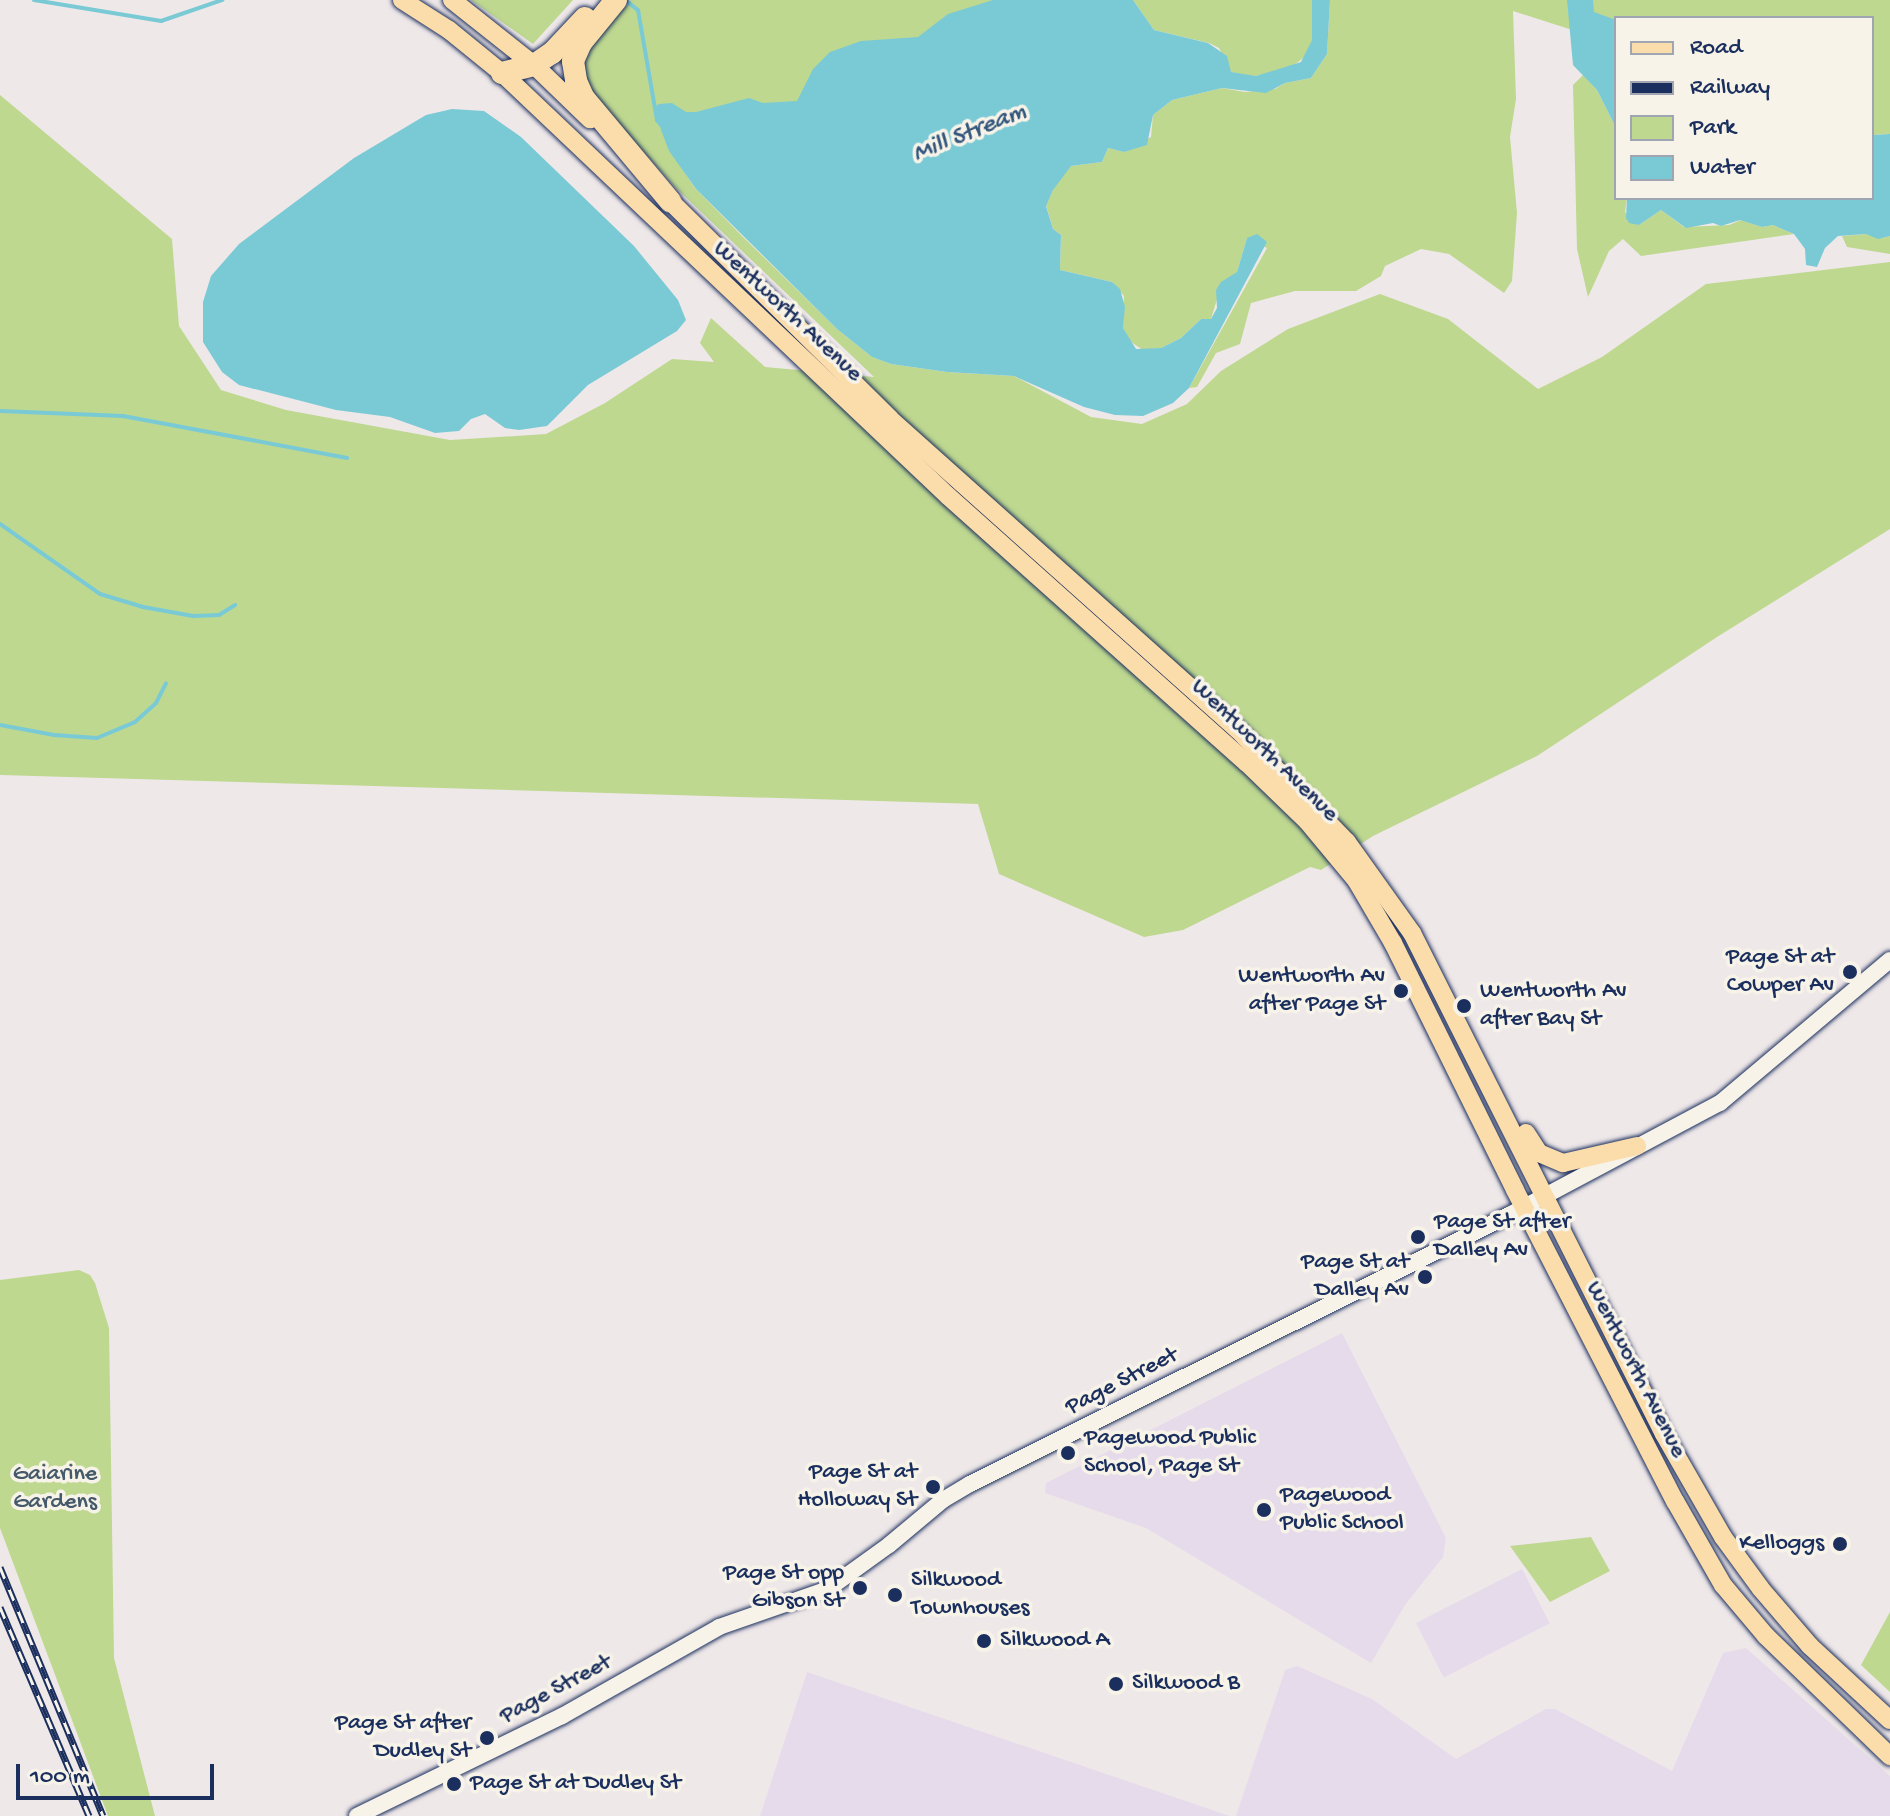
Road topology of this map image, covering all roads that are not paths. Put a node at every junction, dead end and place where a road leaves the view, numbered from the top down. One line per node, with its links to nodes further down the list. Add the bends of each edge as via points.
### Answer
1 (452, 0): 4 (main road, Wentworth Avenue)
2 (609, 2): 4 (highway); 6 (highway, via 573,61 576,81 583,97)
3 (411, 3): 5 (main road, Wentworth Avenue)
4 (534, 65): 5 (highway); 6 (main road, Wentworth Avenue)
5 (502, 73): 11 (main road, Wentworth Avenue, via 948,496 1307,821 1356,880 1393,943)
6 (670, 201): 8 (main road, Wentworth Avenue, via 890,419 1238,730 1347,842 1412,933)
7 (1890, 960): 9 (main road, Page Street, via 1720,1103)
8 (1491, 1087): 9 (main road, via 1518,1116 1533,1147 1551,1161 1570,1163); 10 (main road, Wentworth Avenue)
9 (1637, 1146): 10 (main road, Page Street)
10 (1546, 1193): 11 (main road, Page Street); 12 (main road, Wentworth Avenue, via 1689,1480)
11 (1524, 1207): 13 (main road, Wentworth Avenue, via 1675,1501); 16 (main road, Page Street, via 970,1484 828,1589 719,1627 562,1716)
12 (1761, 1589): 13 (main road); 14 (main road, Wentworth Avenue, via 1810,1646)
13 (1738, 1605): 15 (main road, Wentworth Avenue)
14 (1890, 1720)
15 (1890, 1756)
16 (357, 1816)

